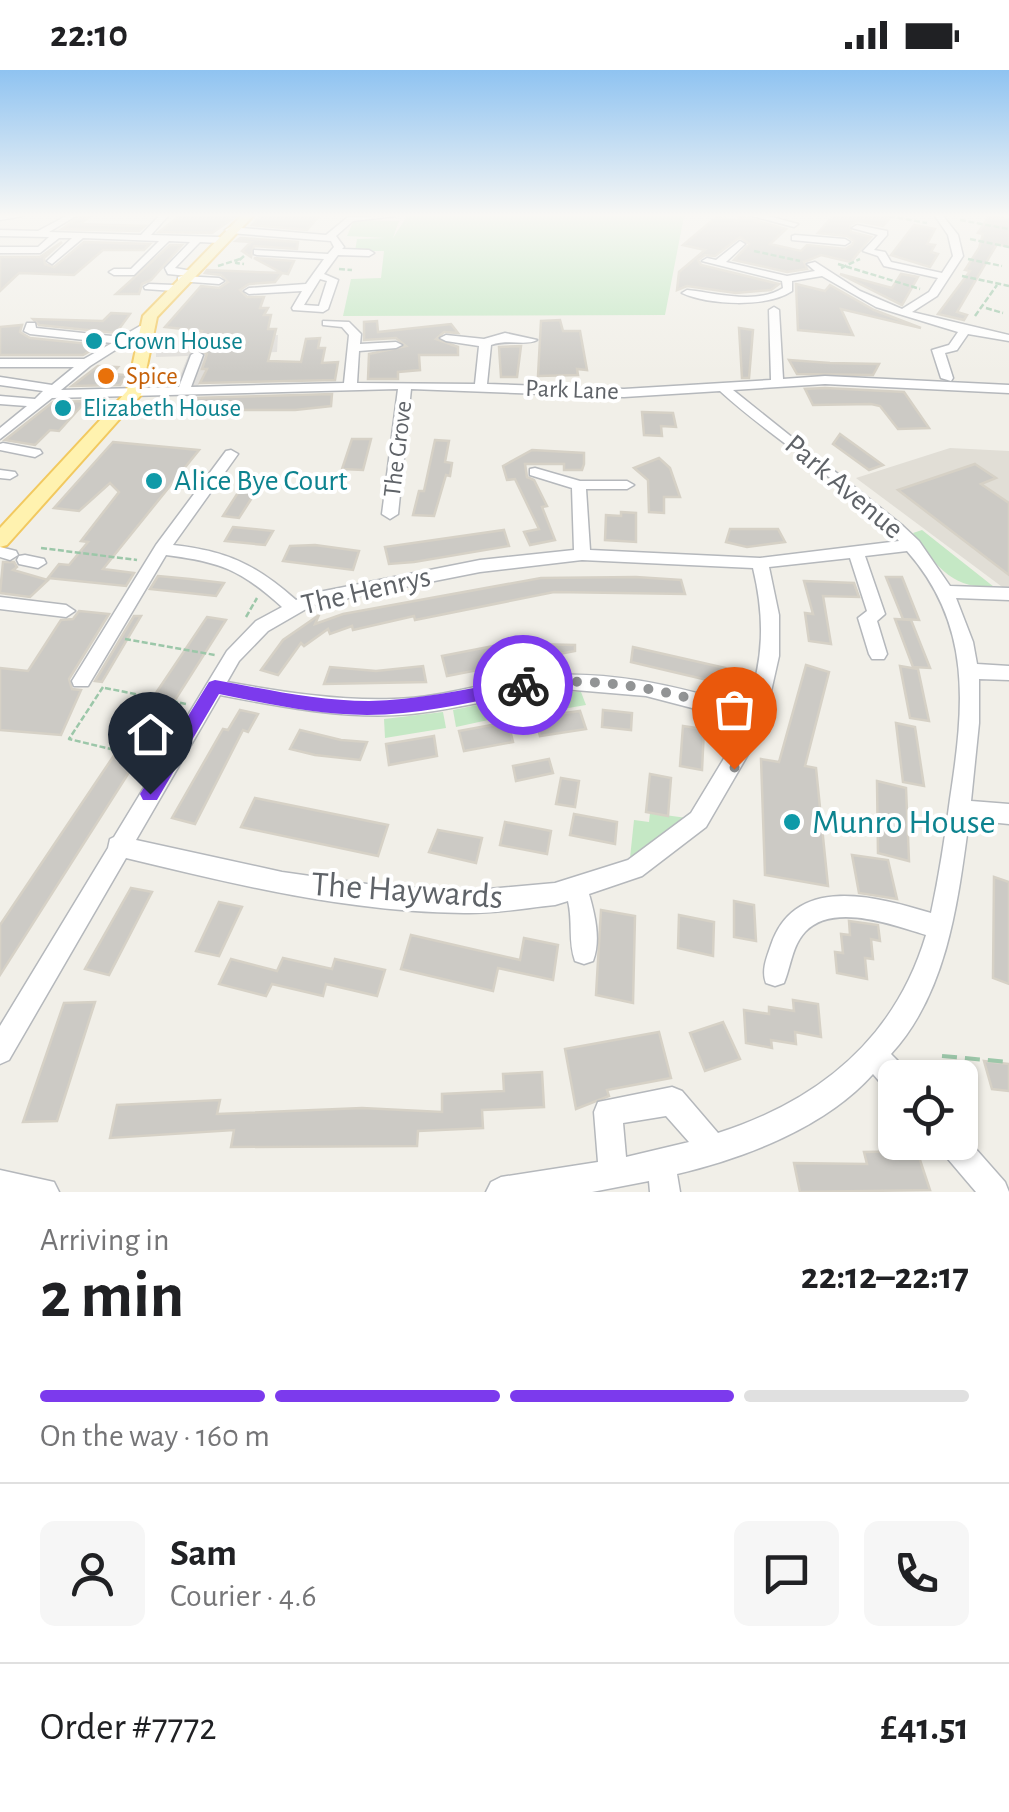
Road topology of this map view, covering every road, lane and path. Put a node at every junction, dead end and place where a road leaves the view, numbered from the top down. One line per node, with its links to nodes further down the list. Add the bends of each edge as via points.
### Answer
1 (138, 268): 14 (street)
2 (170, 268): 20 (street)
3 (193, 268): 20 (main road)
4 (224, 268): 16 (path)
5 (323, 268): 17 (street)
6 (737, 268): 19 (street)
7 (815, 268): 15 (street)
8 (843, 268): 15 (path)
9 (854, 268): 26 (path)
10 (911, 268): 18 (street)
11 (950, 268): 18 (street)
12 (336, 269): 13 (path)
13 (352, 270)
14 (114, 272)
15 (822, 273): 19 (street); 32 (street)
16 (220, 275): 20 (street)
17 (318, 275): 24 (street); 24 (street, via 333,280 323,309 297,308)
18 (947, 275): 21 (path); 26 (street)
19 (787, 279): 28 (street)
20 (182, 280): 23 (street); 37 (main road)
21 (998, 283): 22 (path); 30 (path)
22 (1009, 286)
23 (149, 288)
24 (308, 289): 25 (street)
25 (249, 291)
26 (934, 292): 32 (street)
27 (688, 293): 28 (street)
28 (781, 295): 29 (street)
29 (798, 302)
30 (985, 308): 33 (path); 35 (path, via 978,308)
31 (774, 310): 50 (street)
32 (905, 312): 35 (street)
33 (1004, 313)
34 (327, 323): 44 (street, via 350,327)
35 (970, 324): 39 (street); 48 (street, via 957,344 938,350)
36 (31, 325): 40 (street, via 30,331)
37 (144, 328): 40 (street); 58 (main road)
38 (446, 338): 42 (street)
39 (1009, 338)
40 (120, 340): 47 (street)
41 (532, 340): 42 (street, via 507,332)
42 (484, 343): 51 (street)
43 (396, 345): 44 (street)
44 (354, 348): 54 (street)
45 (196, 355): 55 (street)
46 (0, 363): 47 (street)
47 (86, 363): 57 (street)
48 (947, 378)
49 (0, 381): 57 (street)
50 (777, 381): 53 (street, Park Lane); 56 (street, Park Lane)
51 (481, 385): 52 (street, Park Lane); 53 (street, Park Lane, via 597,393)
52 (405, 386): 54 (street, Park Lane); 66 (street, The Grove)
53 (722, 386): 67 (street, Park Avenue, via 866,498)
54 (350, 388): 55 (street, Park Lane)
55 (184, 390): 58 (street, Park Lane)
56 (1009, 390)
57 (53, 392): 58 (street, Park Lane); 59 (street); 60 (street)
58 (134, 392): 69 (main road)
59 (0, 400)
60 (2, 441): 61 (street)
61 (35, 453)
62 (230, 454): 70 (street)
63 (535, 472): 64 (street)
64 (578, 485): 65 (street); 71 (street)
65 (627, 486)
66 (390, 514)
67 (913, 545): 68 (street, The Henrys); 73 (street, Park Avenue)
68 (856, 552): 72 (street, The Henrys); 79 (street, via 876,614 866,618)
69 (18, 553): 70 (path)
70 (158, 556): 76 (street, via 216,556 244,564); 78 (street)
71 (582, 556): 72 (street, The Henrys); 76 (street, The Henrys, via 447,572)
72 (760, 563): 87 (street, The Haywards, via 775,641)
73 (945, 592): 74 (street); 81 (street, Park Avenue)
74 (1005, 597)
75 (0, 603): 77 (street)
76 (293, 607): 84 (street, The Henrys, via 255,632)
77 (66, 611)
78 (108, 636): 80 (path); 83 (street)
79 (878, 654)
80 (222, 657)
81 (970, 671): 82 (street); 89 (street, Park Avenue)
82 (1009, 673)
83 (81, 680): 85 (path)
84 (215, 686): 87 (street, via 366,708 538,683 602,682 644,686); 91 (street, The Henrys)
85 (102, 687): 86 (path); 88 (path, via 69,739)
86 (192, 705)
87 (753, 717): 92 (street, The Haywards, via 726,784 691,832 638,870)
88 (158, 761)
89 (959, 810): 90 (street); 93 (street, Park Avenue)
90 (1009, 814)
91 (118, 846): 92 (street, The Haywards, via 378,896 508,900); 96 (street, The Henrys)
92 (577, 891): 94 (street)
93 (940, 928): 95 (street, via 860,904 830,906 797,924); 97 (street, Park Avenue, via 924,978)
94 (584, 952)
95 (775, 974)
96 (0, 1050)
97 (875, 1056): 99 (street); 101 (street, Park Avenue, via 791,1120)
98 (942, 1056): 100 (path)
99 (879, 1060)
100 (1009, 1062)
101 (713, 1148): 103 (street, via 672,1101 608,1112); 104 (street, Park Avenue)
102 (967, 1160): 108 (street)
103 (613, 1173): 104 (street, Park Avenue); 107 (street, Park Avenue)
104 (663, 1178)
105 (0, 1185): 106 (street)
106 (44, 1192)
107 (501, 1192)
108 (995, 1192)

